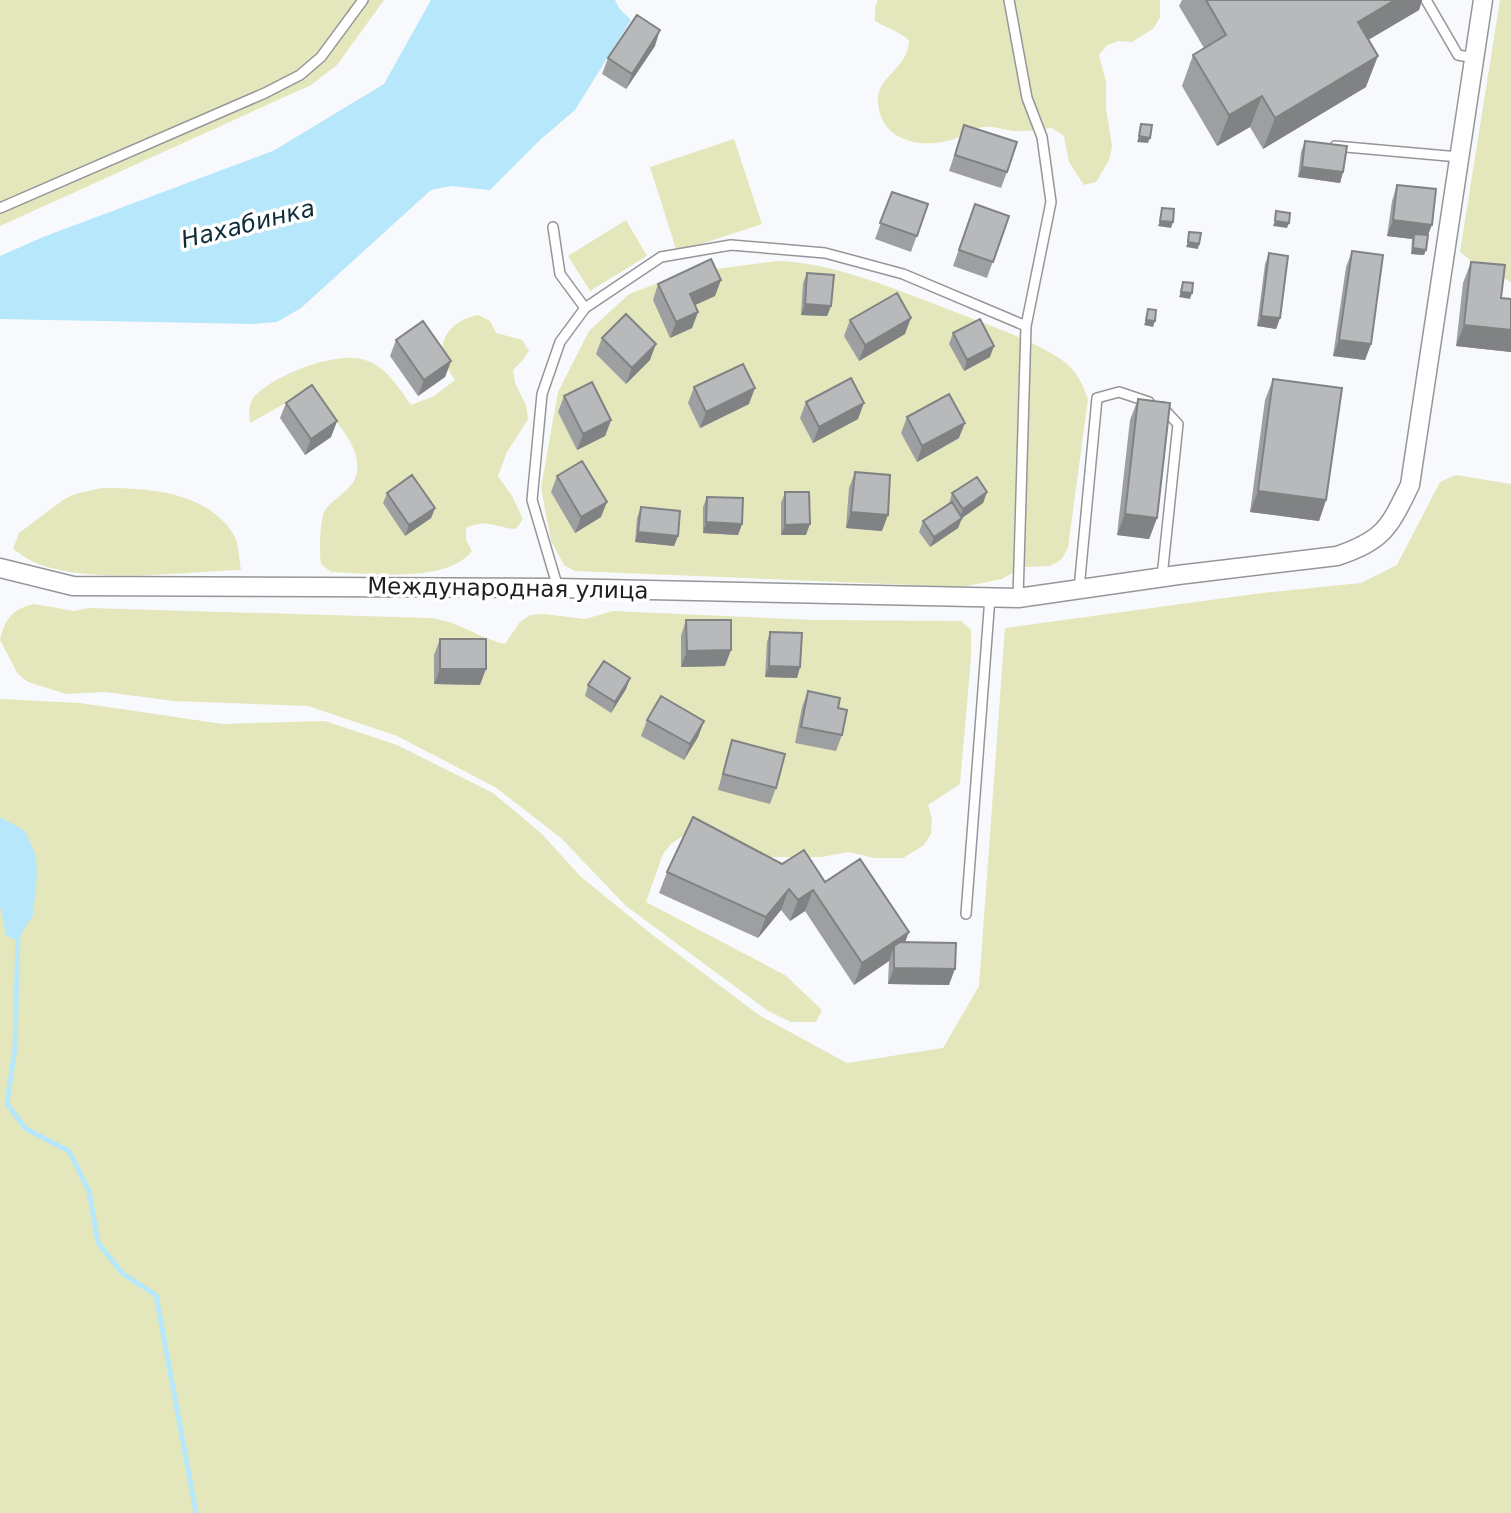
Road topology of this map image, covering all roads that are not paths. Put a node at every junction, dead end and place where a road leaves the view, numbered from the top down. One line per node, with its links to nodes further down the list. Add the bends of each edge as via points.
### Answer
1 (363, 0): 8 (lane, via 321,57 300,75)
2 (1009, 0): 11 (lane, via 1027,98 1042,137 1051,202)
3 (1426, 0): 5 (lane, via 1458,55)
4 (1483, 0): 5 (street, Международная улица)
5 (1474, 58): 7 (street, Международная улица)
6 (1323, 145): 7 (lane)
7 (1459, 157): 13 (street, Международная улица, via 1410,485 1388,528 1359,549 1337,556)
8 (0, 208)
9 (553, 227): 10 (lane, via 561,274)
10 (585, 308): 11 (lane, via 661,257 731,245 825,253 903,274); 14 (lane, via 560,342 542,394 533,500)
11 (1026, 326): 17 (lane)
12 (0, 568): 14 (street, Международная улица, via 73,586)
13 (1162, 577): 15 (street, Международная улица); 15 (lane, via 1178,424 1163,407 1119,392 1097,398)
14 (558, 588): 16 (street, Международная улица)
15 (1079, 589): 17 (street, Международная улица)
16 (990, 597): 17 (street, Международная улица); 18 (lane)
17 (1018, 598)
18 (966, 914)

